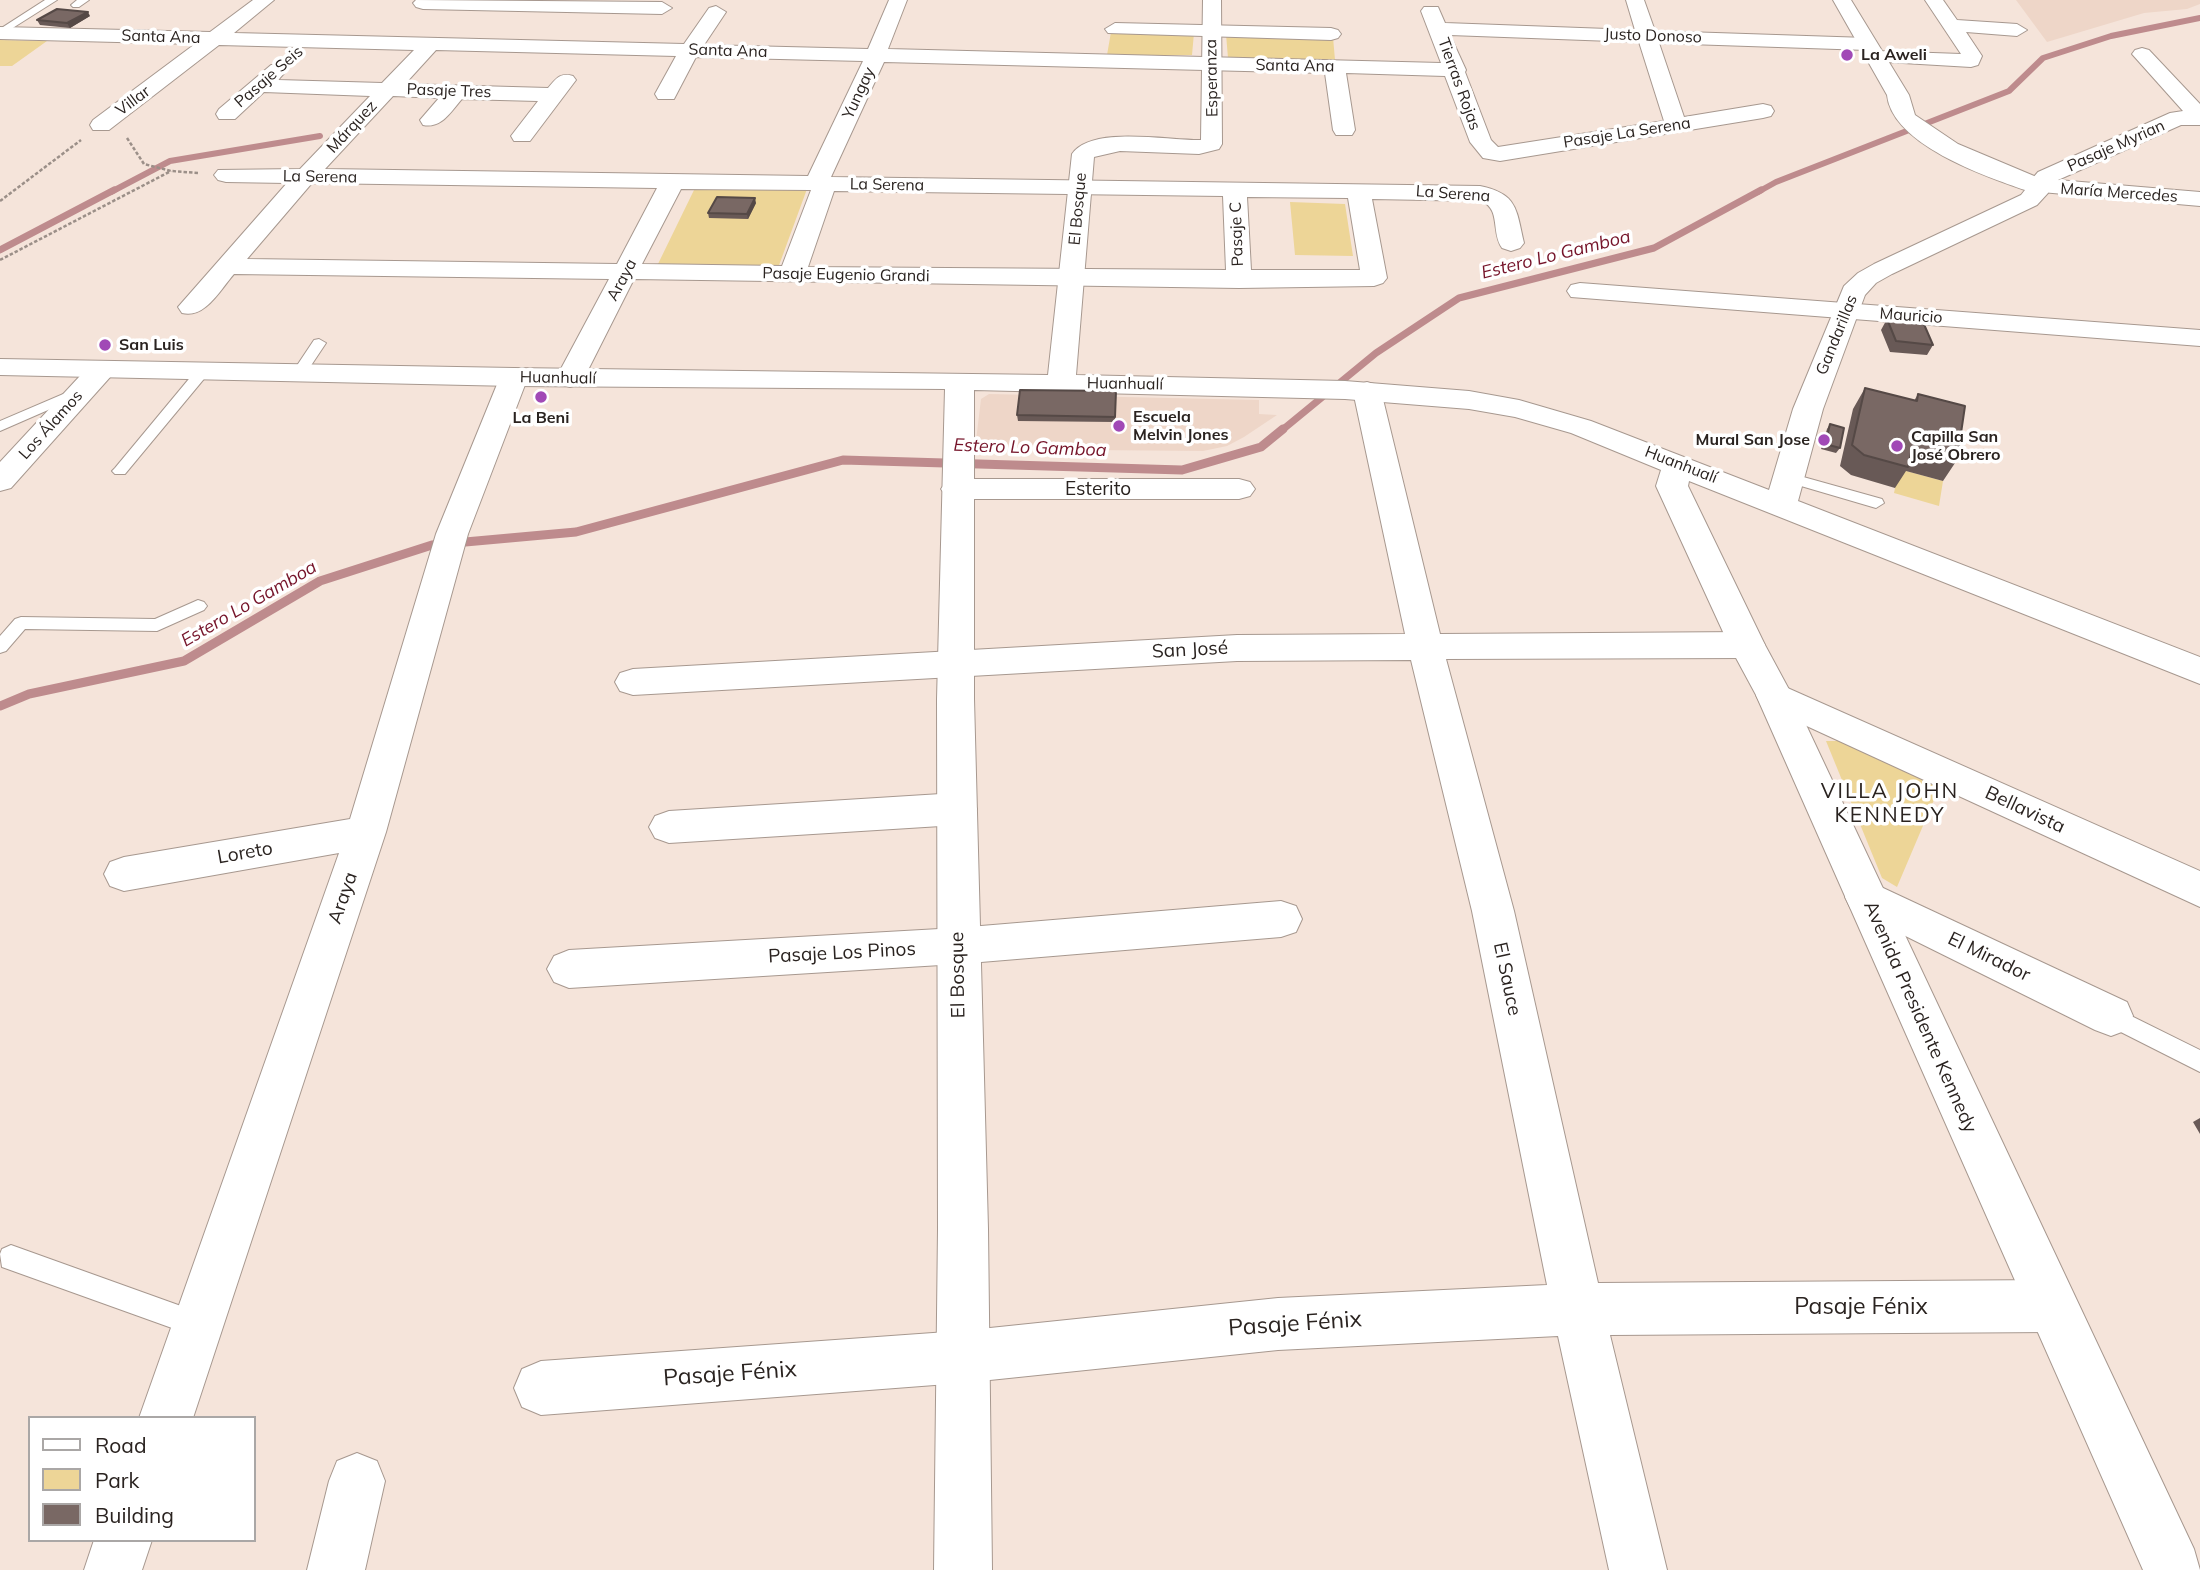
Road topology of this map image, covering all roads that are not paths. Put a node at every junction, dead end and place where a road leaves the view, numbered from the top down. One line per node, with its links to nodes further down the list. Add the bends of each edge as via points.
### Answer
1 (52, 0): 20 (lane)
2 (265, 0): 13 (street, Villar)
3 (898, 0): 31 (street, Yungay)
4 (1212, 0): 19 (street, Esperanza)
5 (1635, 0): 22 (street)
6 (1842, 0): 29 (street)
7 (1934, 0): 16 (street)
8 (467, 2): 9 (street); 10 (street); 25 (street, Márquez)
9 (423, 3)
10 (603, 4): 11 (street); 26 (street)
11 (662, 8)
12 (716, 12): 28 (street)
13 (244, 16): 14 (street); 23 (street, Villar)
14 (278, 17)
15 (1435, 20): 22 (street, Justo Donoso); 34 (street, Tierras Rojas)
16 (1950, 26): 18 (street); 29 (street, Justo Donoso, via 1971,61)
17 (1115, 29): 19 (street)
18 (2017, 30)
19 (1211, 31): 21 (street); 32 (street, Esperanza)
20 (0, 33): 23 (street, Santa Ana)
21 (1331, 34)
22 (1646, 36): 29 (street, Justo Donoso); 45 (street)
23 (215, 39): 24 (street, Santa Ana); 44 (street, Villar)
24 (310, 41): 25 (street, Santa Ana); 35 (street, Pasaje Seis)
25 (428, 44): 26 (street, Santa Ana); 36 (street, Márquez)
26 (567, 47): 27 (street, Santa Ana)
27 (589, 48): 28 (street, Santa Ana); 39 (street)
28 (690, 50): 31 (street, Santa Ana); 38 (street)
29 (1871, 51): 54 (street, María Mercedes, via 1898,95 1906,119 2004,174)
30 (2142, 54): 42 (street)
31 (876, 55): 32 (street, Santa Ana); 53 (street, Yungay)
32 (1212, 65): 33 (street, Santa Ana); 48 (street, Esperanza, via 1213,136 1211,144)
33 (1335, 67): 34 (street, Santa Ana); 46 (street)
34 (1455, 70): 49 (street, Tierras Rojas, via 1480,142)
35 (259, 86): 36 (street, Pasaje Tres); 41 (street, Pasaje Seis)
36 (389, 88): 37 (street, Pasaje Tres); 51 (street, Márquez)
37 (457, 91): 39 (street, Pasaje Tres); 43 (street)
38 (666, 94)
39 (555, 95): 47 (street)
40 (1763, 111): 45 (street, Pasaje La Serena)
41 (227, 114)
42 (2200, 118): 54 (street, Pasaje Myrian, via 2178,118 2046,177)
43 (431, 120)
44 (101, 125)
45 (1676, 125): 49 (street, Pasaje La Serena)
46 (1344, 130)
47 (522, 136)
48 (1199, 147): 55 (street, El Bosque, via 1096,146 1083,154)
49 (1491, 153)
50 (226, 176): 51 (street, La Serena)
51 (305, 177): 52 (street, La Serena); 60 (street, Márquez)
52 (673, 181): 53 (street, La Serena); 61 (street, Araya)
53 (820, 184): 55 (street, La Serena); 62 (street, Yungay)
54 (2039, 186): 58 (street, María Mercedes); 67 (street, Gandarillas, via 2029,200 1867,278)
55 (1079, 187): 56 (street, La Serena); 63 (street, El Bosque)
56 (1235, 188): 57 (street, La Serena); 64 (street, Pasaje C)
57 (1359, 190): 59 (street, La Serena, via 1495,195 1501,200); 64 (street, Pasaje Eugenio Grandi, via 1374,278)
58 (2200, 199)
59 (1511, 243)
60 (228, 266): 61 (street, Pasaje Eugenio Grandi); 66 (street, Márquez)
61 (627, 272): 62 (street, Pasaje Eugenio Grandi); 74 (street, Araya)
62 (793, 274): 63 (street, Pasaje Eugenio Grandi)
63 (1072, 278): 64 (street, Pasaje Eugenio Grandi); 77 (street, El Bosque)
64 (1238, 280)
65 (1580, 291): 67 (street, Mauricio)
66 (191, 307)
67 (1844, 310): 68 (street, Mauricio); 85 (street, Gandarillas, via 1808,409)
68 (2200, 338)
69 (319, 343): 72 (lane)
70 (0, 367): 75 (street, Huanhualí)
71 (203, 371): 72 (street, Huanhualí); 75 (street, Huanhualí); 81 (lane)
72 (299, 373): 73 (street, Huanhualí)
73 (513, 377): 74 (street, Huanhualí); 97 (street, Araya, via 446,554)
74 (570, 378): 76 (street, Huanhualí)
75 (92, 379): 79 (lane); 83 (street, Los Álamos)
76 (960, 381): 77 (street, Huanhualí); 82 (street, El Bosque)
77 (1061, 383): 78 (street, Huanhualí)
78 (1356, 390): 80 (street, Huanhualí, via 1519,409); 88 (street, El Sauce)
79 (0, 427)
80 (1678, 464): 85 (street, Huanhualí); 89 (street, Avenida Presidente Kennedy, via 1672,486)
81 (120, 471)
82 (958, 472): 84 (street, Esterito); 91 (street, El Bosque)
83 (0, 481)
84 (1239, 489)
85 (1785, 491): 86 (lane); 92 (street, Huanhualí)
86 (1876, 503)
87 (198, 606): 90 (lane, via 157,625 21,623)
88 (1425, 645): 89 (street, San José); 91 (street, San José, via 1237,648); 108 (street, El Sauce, via 1493,911)
89 (1747, 645): 94 (street, Avenida Presidente Kennedy)
90 (0, 647)
91 (957, 663): 93 (street, San José); 95 (street, El Bosque)
92 (2200, 671)
93 (633, 682)
94 (1774, 695): 99 (street, Bellavista); 100 (street, Avenida Presidente Kennedy)
95 (957, 809): 96 (street); 102 (street, El Bosque)
96 (669, 827)
97 (366, 832): 98 (street, Loreto); 109 (street, Araya)
98 (124, 874)
99 (2200, 890)
100 (1866, 897): 104 (street, El Mirador); 107 (street, Avenida Presidente Kennedy)
101 (1281, 919): 102 (street, Pasaje Los Pinos)
102 (957, 946): 103 (street, Pasaje Los Pinos); 110 (street, El Bosque)
103 (569, 969)
104 (2111, 1016): 105 (lane)
105 (2200, 1061)
106 (11, 1258): 109 (lane)
107 (2051, 1306): 108 (street, Pasaje Fénix); 119 (street, Avenida Presidente Kennedy)
108 (1578, 1309): 110 (street, Pasaje Fénix, via 1278,1324); 118 (street, El Sauce)
109 (198, 1324): 112 (street, Araya)
110 (961, 1357): 111 (street, Pasaje Fénix); 117 (street, El Bosque)
111 (541, 1388)
112 (167, 1416)
113 (358, 1480): 116 (street)
114 (122, 1542): 115 (street)
115 (113, 1570)
116 (336, 1570)
117 (963, 1570)
118 (1638, 1570)
119 (2173, 1570)

